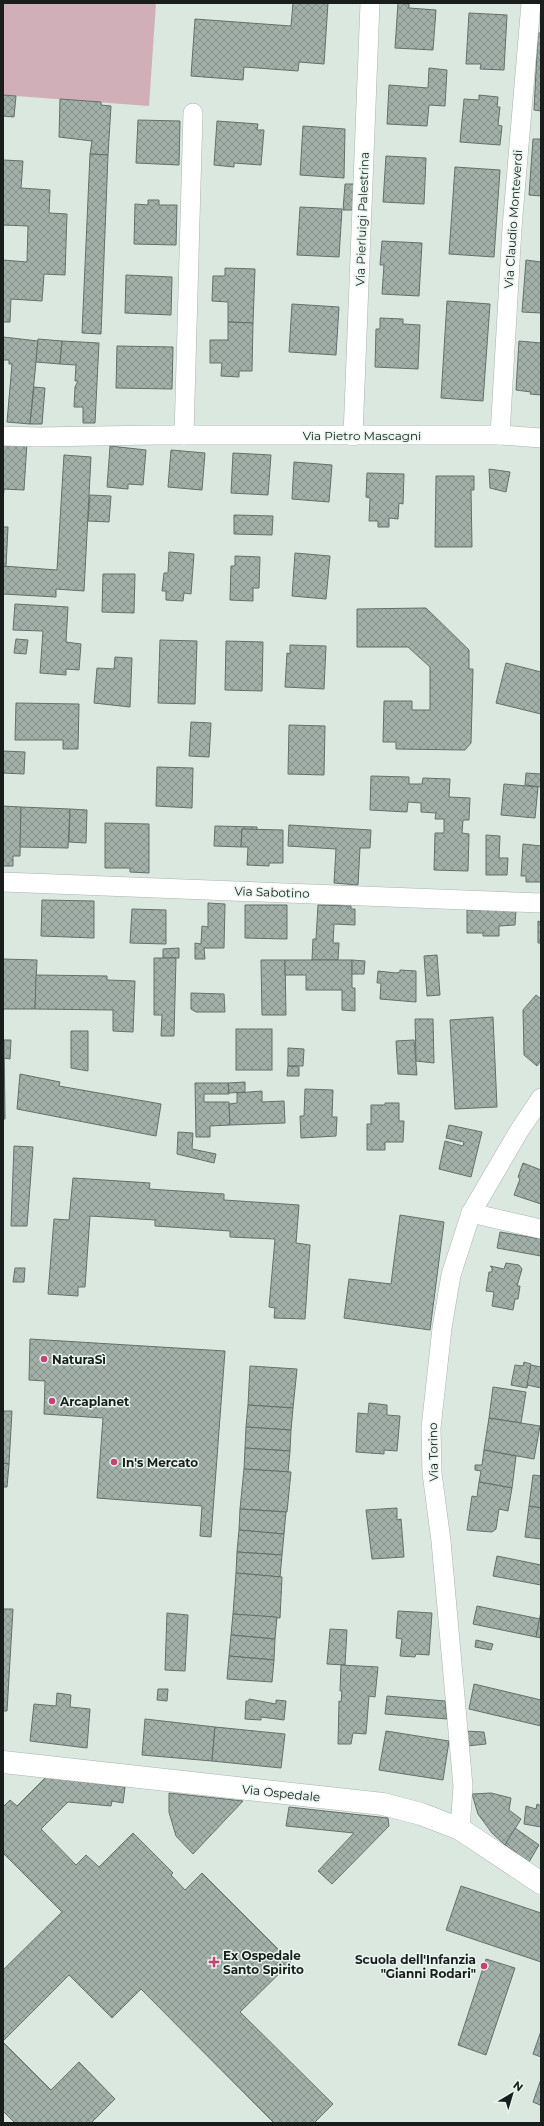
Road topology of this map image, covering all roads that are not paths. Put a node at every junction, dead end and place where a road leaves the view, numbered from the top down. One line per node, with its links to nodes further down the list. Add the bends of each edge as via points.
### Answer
1 (370, 3): 7 (street, Via Pierluigi Palestrina)
2 (530, 3): 5 (street, Via Claudio Monteverdi, via 512,228)
3 (193, 113): 4 (street)
4 (184, 435): 6 (street, Via Pietro Mascagni); 7 (street, Via Pietro Mascagni)
5 (500, 435): 7 (street, Via Pietro Mascagni); 8 (street, Via Pietro Mascagni)
6 (3, 436)
7 (353, 436)
8 (541, 438)
9 (3, 882): 10 (street, Via Sabotino)
10 (541, 903)
11 (541, 1098): 12 (street, Via Torino)
12 (471, 1213): 13 (street); 15 (street, Via Torino, via 451,1275 442,1328 431,1428 432,1473 441,1541 463,1786)
13 (541, 1229)
14 (3, 1762): 15 (street, Via Ospedale, via 383,1804 421,1814)
15 (460, 1829): 16 (street, Via Ospedale)
16 (541, 1883)

